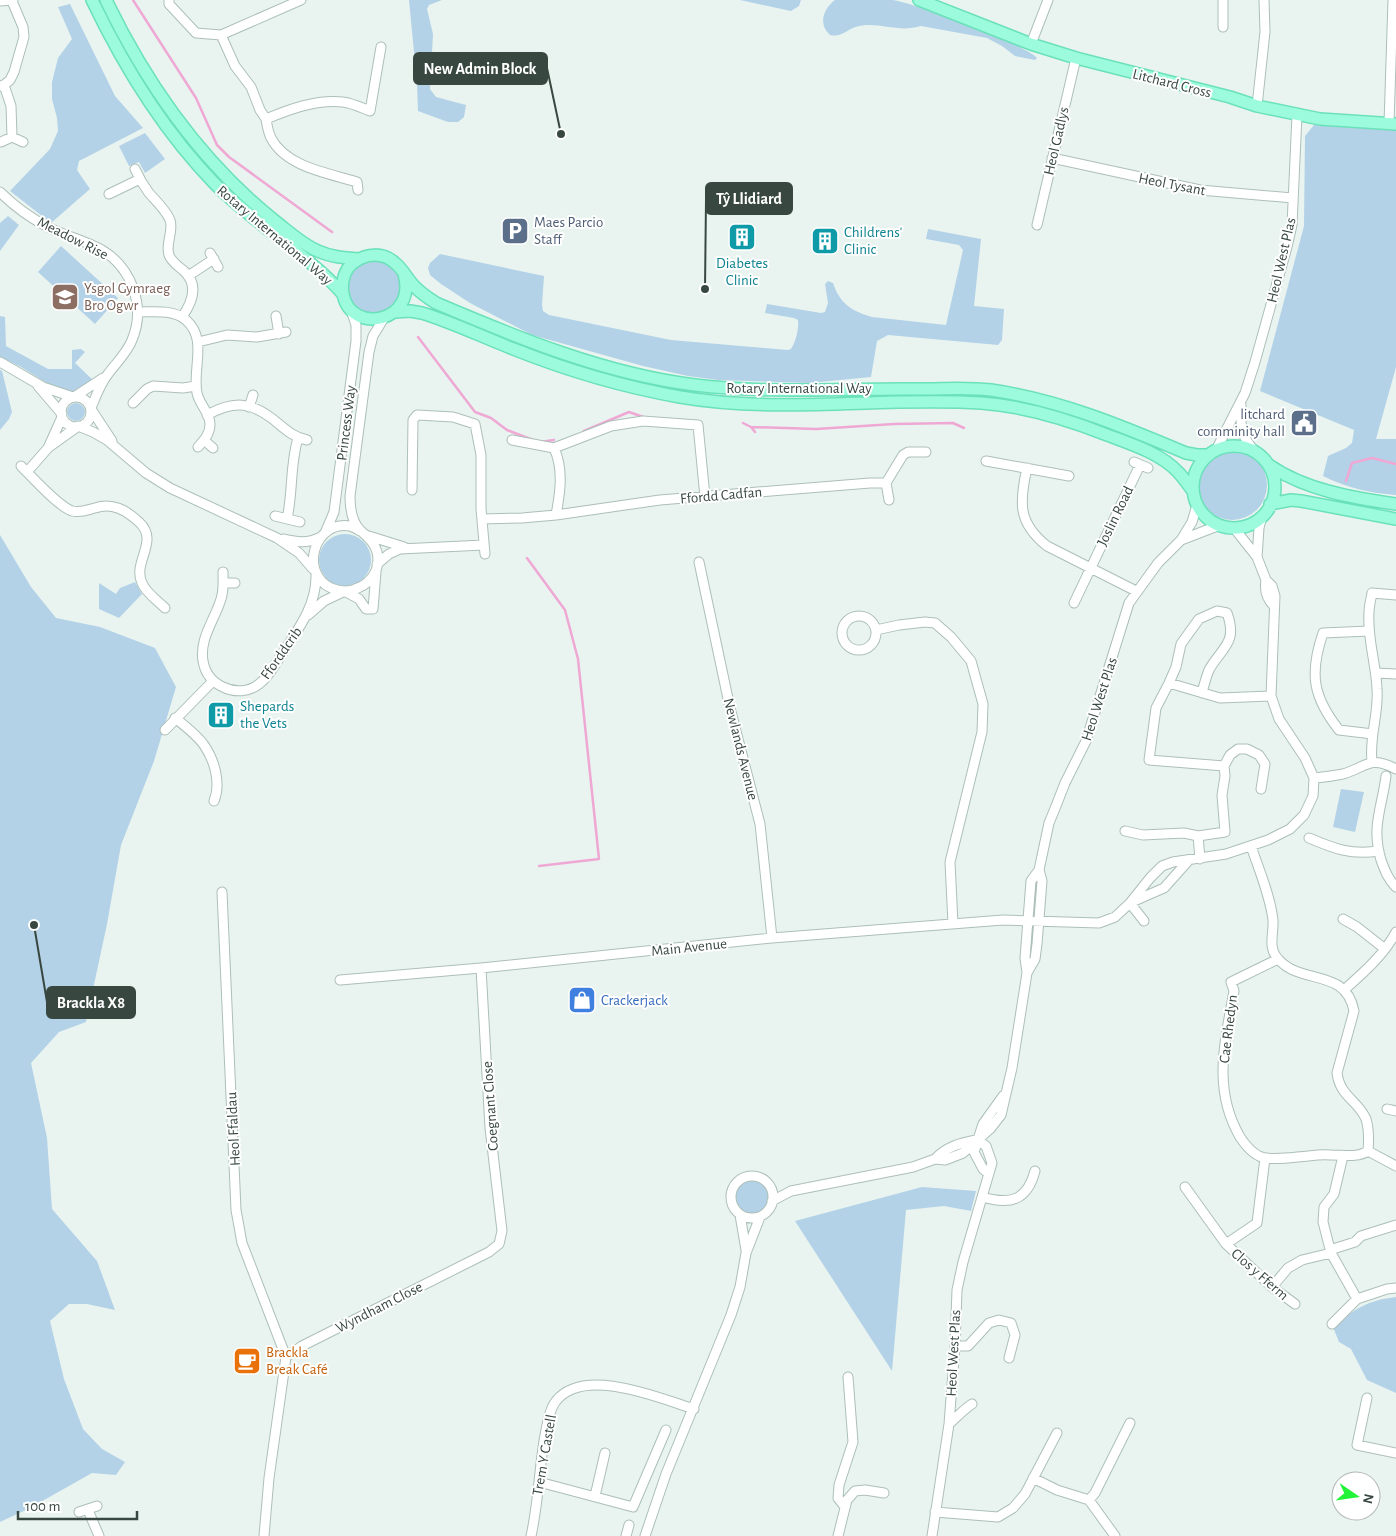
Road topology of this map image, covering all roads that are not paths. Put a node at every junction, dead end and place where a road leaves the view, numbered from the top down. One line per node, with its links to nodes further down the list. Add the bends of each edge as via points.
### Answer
1 (92, 0): 38 (main road, Rotary International Way, via 134,78 183,148 256,222)
2 (106, 0): 34 (main road, Rotary International Way, via 126,43 165,104 233,184 264,213 316,251)
3 (169, 0): 13 (street, via 168,4 196,32)
4 (301, 0): 13 (street)
5 (919, 0): 14 (main road, Litchard Cross)
6 (1048, 0): 14 (street)
7 (1223, 0): 12 (street)
8 (1264, 0): 19 (street, via 1265,32)
9 (1393, 0): 18 (street)
10 (13, 1): 11 (street); 17 (street, via 24,27 24,37 14,72)
11 (0, 2)
12 (1223, 28)
13 (221, 36): 21 (street)
14 (1031, 44): 16 (main road, Litchard Cross)
15 (381, 47): 21 (street, via 370,111 344,102 324,102 301,106)
16 (1076, 58): 19 (main road, Litchard Cross); 26 (street, Heol Gadlys)
17 (2, 85): 23 (street, via 11,106)
18 (1393, 100): 22 (street)
19 (1257, 106): 20 (main road, Litchard Cross)
20 (1297, 115): 22 (main road, Litchard Cross); 32 (street, Heol West Plas)
21 (266, 119): 29 (street, via 271,138 283,155 311,168 357,182)
22 (1393, 124)
23 (12, 137): 24 (street); 25 (street)
24 (1, 142)
25 (23, 142)
26 (1052, 158): 32 (street, Heol Tysant, via 1200,190); 33 (street, Heol Gadlys)
27 (135, 170): 28 (street)
28 (140, 179): 31 (street); 37 (street, via 169,217 168,252 174,264)
29 (358, 190)
30 (0, 192): 40 (street, Meadow Rise, via 38,221 90,244 115,260 132,284)
31 (109, 194)
32 (1293, 198): 52 (street, Heol West Plas, via 1287,247)
33 (1037, 225)
34 (359, 259): 36 (main road, via 370,255 387,257); 38 (main road, via 345,274)
35 (214, 260): 37 (street)
36 (404, 274): 41 (main road, via 406,290 401,306); 68 (main road, Rotary International Way, via 421,293 445,306 580,358 645,376 693,385 751,390 989,390 1066,406 1186,453 1197,456)
37 (188, 276): 43 (street, via 193,294)
38 (343, 294): 39 (main road)
39 (350, 309): 44 (main road, via 366,318); 92 (street, Princess Way, via 356,332 353,365 336,501)
40 (138, 312): 43 (street, via 167,312); 47 (street, Meadow Rise, via 133,339)
41 (395, 312): 44 (main road); 76 (main road, Rotary International Way, via 422,313 585,375 683,398 763,405 867,402 982,404 1030,411 1081,425 1138,447 1172,467)
42 (276, 316): 45 (street, via 282,333 257,338 227,335)
43 (182, 317): 45 (street)
44 (384, 318): 91 (street, Princess Way, via 373,336 369,352 350,496 352,513)
45 (198, 342): 49 (street)
46 (0, 362): 48 (street)
47 (107, 375): 51 (street, Meadow Rise); 55 (street, Meadow Rise)
48 (34, 382): 51 (street); 57 (street)
49 (196, 386): 53 (street, via 153,386 136,401); 56 (street)
50 (253, 395): 54 (street)
51 (74, 397): 55 (street, via 86,400); 57 (street, via 63,405)
52 (1242, 402): 67 (street, Heol West Plas, via 1242,434); 68 (street, Heol West Plas)
53 (146, 405)
54 (249, 407): 56 (street, via 225,406); 59 (street, via 264,413)
55 (91, 408): 58 (street, via 87,422); 62 (street)
56 (208, 414): 64 (street, via 210,427 201,444)
57 (62, 416): 58 (street, via 68,424); 63 (street)
58 (78, 426): 62 (street); 63 (street)
59 (298, 438): 60 (street); 86 (street)
60 (307, 440)
61 (512, 440): 65 (street)
62 (115, 446): 93 (street, via 170,488)
63 (48, 448): 107 (street, via 24,469 69,510 83,512 112,506 139,522 148,543 139,576 145,589)
64 (213, 448)
65 (554, 448): 77 (street, via 611,426 643,421 698,425); 82 (street, via 561,487)
66 (926, 452): 74 (street, via 904,455)
67 (1255, 452): 68 (main road, via 1229,446); 70 (main road)
68 (1212, 453): 76 (main road, via 1196,471)
69 (986, 461): 72 (street)
70 (1267, 464): 79 (main road, via 1274,479); 80 (main road, via 1292,479 1311,485 1348,496)
71 (1141, 465): 99 (street, Joslin Road)
72 (1027, 468): 73 (street); 99 (street, via 1022,504 1028,525 1048,546)
73 (1069, 476)
74 (886, 483): 77 (street, Ffordd Cadfan); 78 (street)
75 (412, 490): 85 (street, via 413,420 417,415 453,417 475,424 481,455)
76 (1193, 491): 81 (main road)
77 (704, 496): 82 (street, Ffordd Cadfan)
78 (889, 500)
79 (1270, 504): 84 (main road); 87 (main road, via 1291,500)
80 (1396, 504)
81 (1197, 506): 89 (main road); 94 (street, Heol West Plas)
82 (556, 515): 85 (street, Ffordd Cadfan)
83 (275, 516): 86 (street)
84 (1262, 516): 90 (main road, via 1249,525); 96 (street)
85 (482, 518): 95 (street, via 484,550)
86 (287, 519): 88 (street)
87 (1396, 519)
88 (300, 522)
89 (1220, 526): 90 (main road); 94 (street, Heol West Plas)
90 (1234, 528): 96 (street)
91 (364, 533): 92 (street, via 349,526 340,526); 95 (street, via 380,541); 98 (street, Princess Way, via 377,549)
92 (322, 536): 93 (street, via 302,542); 101 (street, Princess Way, via 314,551)
93 (278, 538): 101 (street, via 299,553)
94 (1181, 540): 105 (street, Heol West Plas)
95 (408, 547): 98 (street, via 389,554)
96 (1257, 557): 117 (street, via 1266,580 1264,588 1268,600 1274,606)
97 (699, 562): 145 (street, Newlands Avenue, via 730,708 760,824)
98 (377, 567): 104 (street, via 365,585); 104 (street, Princess Way, via 373,609 366,609 359,599)
99 (1090, 568): 105 (street); 108 (street, Joslin Road)
100 (223, 572): 102 (street)
101 (315, 572): 104 (street, via 327,586); 109 (street, Fforddcrib, via 313,598)
102 (223, 583): 103 (street); 114 (street, via 221,598 204,640 204,665)
103 (235, 583)
104 (346, 592): 109 (street, Fforddcrib, via 324,601)
105 (1136, 592): 135 (street, Heol West Plas, via 1128,603 1086,741 1049,823)
106 (1396, 595): 111 (street, via 1372,593)
107 (164, 602)
108 (1074, 603)
109 (305, 618): 114 (street, Fforddcrib, via 260,684 236,691)
110 (876, 630): 110 (street, via 872,620 855,616 845,622 842,634 849,647 861,650 875,641); 143 (street, via 936,623 971,662 983,704 982,732 950,862)
111 (1370, 631): 112 (street); 120 (street, via 1323,633 1318,647 1315,683 1318,698 1339,730)
112 (1376, 673): 113 (street); 120 (street, via 1377,707)
113 (1396, 674)
114 (213, 681): 118 (street)
115 (1169, 683): 116 (street); 116 (street, via 1181,644 1199,619 1217,611 1226,613 1232,627 1228,645 1209,670); 122 (street, via 1156,708 1149,760)
116 (1202, 692): 117 (street, via 1220,698)
117 (1271, 696): 125 (street, via 1279,719)
118 (176, 718): 119 (street); 127 (street, via 204,746 218,786)
119 (165, 730)
120 (1372, 734): 121 (street)
121 (1372, 762): 123 (street); 125 (street, via 1344,774)
122 (1224, 766): 126 (street, via 1238,749 1259,755 1265,764); 129 (street, via 1225,832)
123 (1396, 768)
124 (1386, 776): 132 (street, via 1377,820)
125 (1314, 778): 131 (street, via 1313,796 1304,815 1290,829)
126 (1261, 790)
127 (214, 801)
128 (1126, 831): 129 (street, via 1143,835 1184,833)
129 (1198, 836): 133 (street)
130 (1309, 838): 132 (street, via 1344,851)
131 (1251, 846): 133 (street); 147 (street, via 1271,908 1272,949)
132 (1379, 851): 136 (street, via 1386,873)
133 (1200, 859): 134 (street)
134 (1189, 860): 138 (street, via 1164,888); 138 (street, via 1162,866)
135 (1039, 870): 140 (street, Heol West Plas, via 1031,881); 142 (street, Heol West Plas, via 1042,881)
136 (1396, 887)
137 (222, 892): 176 (street, Heol Ffaldau, via 239,1227 242,1243)
138 (1130, 903): 141 (street); 142 (street, Main Avenue, via 1115,916 1099,923)
139 (1343, 919): 146 (street)
140 (1027, 920): 142 (street, Main Avenue); 143 (street, Main Avenue); 149 (street, Heol West Plas, via 1024,958)
141 (1144, 920)
142 (1038, 921): 149 (street, Heol West Plas, via 1035,960)
143 (953, 924): 145 (street, Main Avenue)
144 (1396, 932): 146 (street)
145 (772, 938): 148 (street, Main Avenue)
146 (1385, 949): 151 (street)
147 (1278, 959): 151 (street, via 1289,969 1335,982); 155 (street, Cae Rhedyn, via 1231,982 1234,992 1222,1058 1227,1106 1236,1129 1255,1154)
148 (481, 968): 150 (street, Main Avenue); 166 (street, Coegnant Close, via 490,1128 502,1231)
149 (1027, 973): 152 (street, Heol West Plas, via 1001,1115)
150 (340, 980)
151 (1344, 990): 153 (street, via 1354,1011 1337,1073 1338,1082 1363,1113 1368,1131)
152 (977, 1140): 160 (street, via 959,1143 935,1159 913,1167); 161 (street, Heol West Plas, via 974,1152 988,1173)
153 (1368, 1151): 154 (street, via 1357,1156); 156 (street)
154 (1343, 1156): 155 (street); 168 (street, via 1334,1194 1324,1207 1323,1222)
155 (1266, 1158): 167 (street, Clos y Fferm, via 1257,1223)
156 (1396, 1166)
157 (1035, 1171): 161 (street, via 1032,1184 1018,1198 1005,1202)
158 (769, 1185): 160 (street); 162 (street); 163 (street, via 754,1176 735,1184 730,1196 734,1210)
159 (1185, 1188): 167 (street, Clos y Fferm)
160 (791, 1191): 162 (street)
161 (982, 1197): 175 (street, Heol West Plas, via 957,1290)
162 (772, 1201): 164 (street, via 770,1208)
163 (740, 1215): 164 (street); 169 (street)
164 (760, 1217): 169 (street)
165 (1396, 1225): 168 (street, via 1361,1236 1355,1242)
166 (499, 1244): 176 (street, Wyndham Close)
167 (1226, 1244): 170 (street, Clos y Fferm)
168 (1331, 1251): 170 (street, via 1288,1268); 172 (street)
169 (746, 1253): 181 (street, via 732,1315)
170 (1272, 1287): 173 (street, Clos y Fferm)
171 (1396, 1288): 172 (street)
172 (1357, 1299): 174 (street)
173 (1295, 1304)
174 (1332, 1324)
175 (955, 1346): 177 (street, via 968,1346 989,1323 999,1320 1011,1324 1015,1335); 183 (street, Heol West Plas)
176 (286, 1357): 198 (street)
177 (1009, 1358)
178 (848, 1377): 193 (street, via 853,1442 838,1498)
179 (1367, 1398): 187 (street, via 1357,1445)
180 (972, 1404): 183 (street)
181 (694, 1409): 189 (street, Trem Y Castell, via 622,1387 571,1388 555,1401 548,1422); 201 (street, via 666,1474)
182 (1131, 1423): 192 (street)
183 (949, 1424): 195 (street, Heol West Plas)
184 (666, 1430): 191 (street, via 633,1507)
185 (1056, 1433): 188 (street)
186 (605, 1453): 191 (street)
187 (1396, 1453)
188 (1033, 1478): 192 (street); 195 (street, via 1014,1508 998,1517)
189 (539, 1482): 191 (street); 199 (street, Trem Y Castell)
190 (884, 1493): 193 (street, via 854,1491)
191 (594, 1496)
192 (1089, 1500): 204 (street)
193 (845, 1507): 202 (street)
194 (79, 1512): 197 (street, via 93,1508)
195 (935, 1512): 203 (street, Heol West Plas)
196 (629, 1525): 200 (street)
197 (99, 1536)
198 (264, 1536)
199 (531, 1536)
200 (626, 1536)
201 (645, 1536)
202 (838, 1536)
203 (932, 1536)
204 (1115, 1536)

